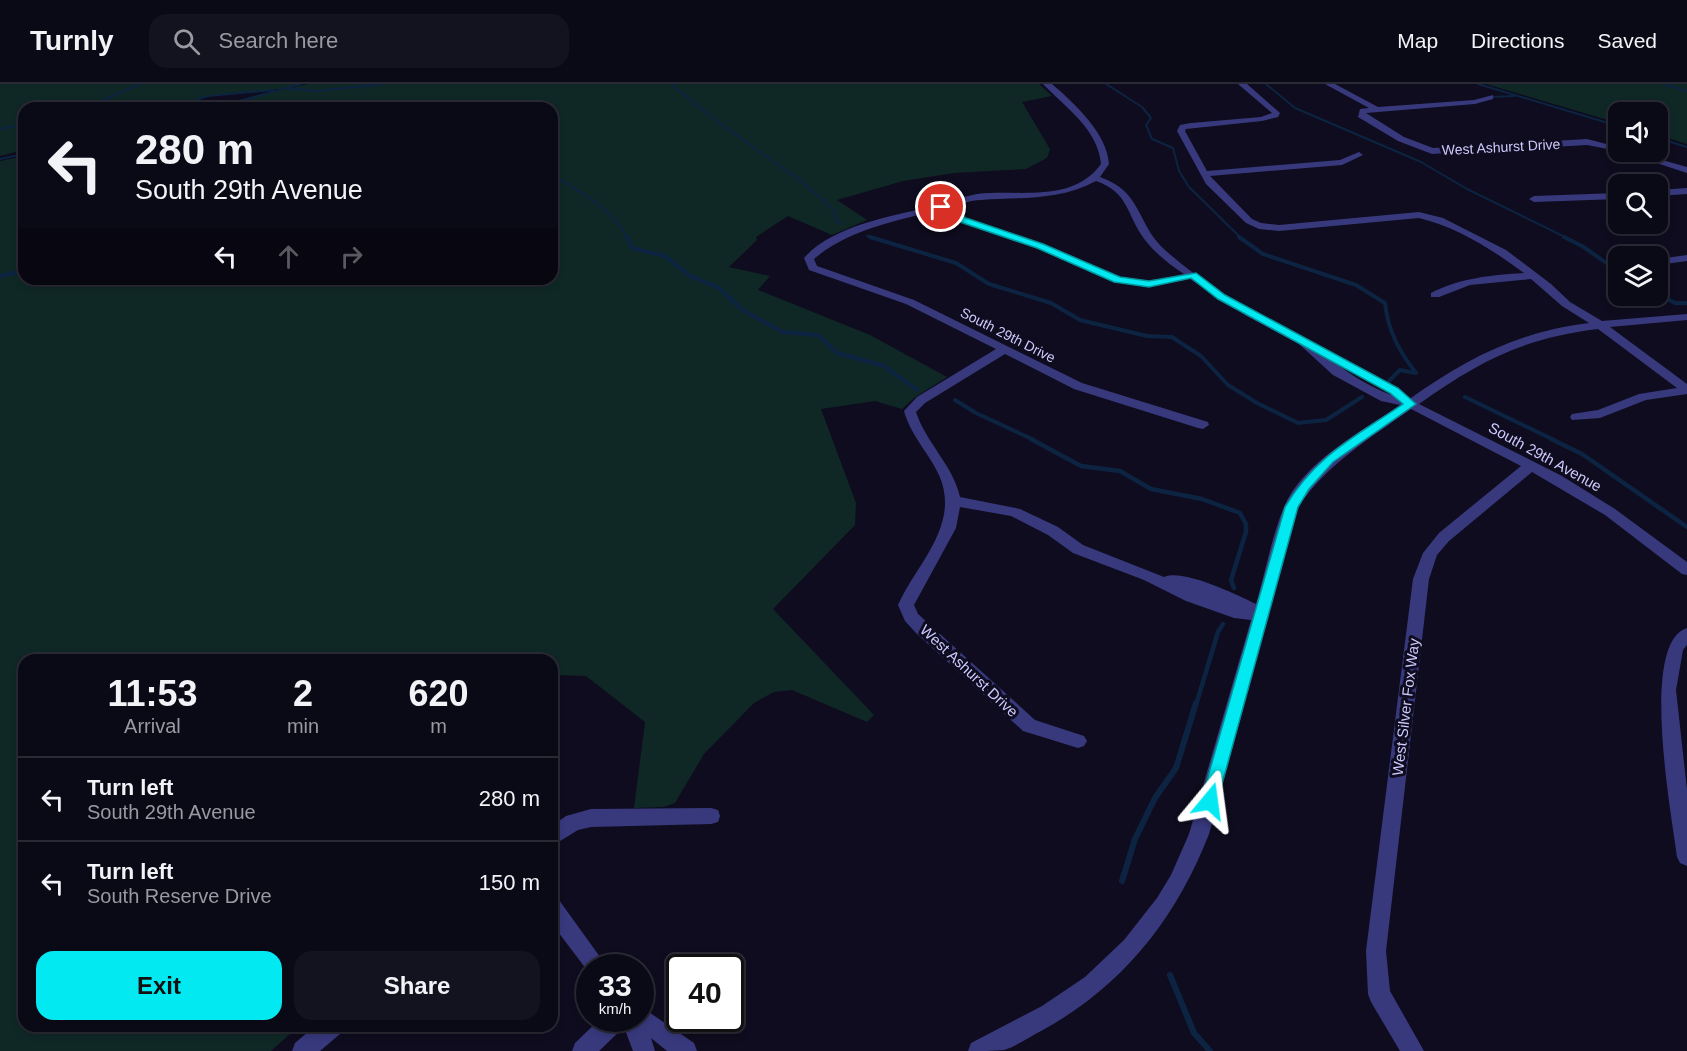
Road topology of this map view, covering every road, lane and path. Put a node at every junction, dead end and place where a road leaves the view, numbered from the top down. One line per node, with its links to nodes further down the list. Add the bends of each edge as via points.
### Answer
1 (1047, 84): 11 (street, via 1077,110 1104,152 1105,164)
2 (1242, 84): 10 (street, via 1275,116 1183,128 1181,131)
3 (1329, 84): 5 (street)
4 (1490, 97): 5 (street, via 1475,102)
5 (1377, 109): 6 (street, West Ashurst Drive, via 1361,115 1401,139 1432,151 1597,143)
6 (1608, 146)
7 (1359, 154): 10 (street, via 1342,162)
8 (1660, 162): 9 (street)
9 (1687, 170)
10 (1203, 174): 20 (street, via 1259,226 1279,228 1428,216 1494,247)
11 (1095, 178): 16 (street, via 1062,192 978,197); 19 (street, South 29th Avenue, via 1112,183 1127,195 1155,246)
12 (1687, 191): 13 (street)
13 (1668, 192)
14 (1608, 196): 15 (street)
15 (1534, 199)
16 (941, 207): 19 (street, via 963,220 1040,246 1118,280 1149,284); 24 (street, South 29th Drive, via 862,228 827,243 809,258 813,268 910,302)
17 (1687, 258): 18 (street)
18 (1668, 261)
19 (1193, 275): 26 (street, South 29th Avenue, via 1221,297 1303,342 1385,398)
20 (1534, 276): 21 (street, via 1462,284); 23 (street)
21 (1435, 295)
22 (1687, 317): 23 (street)
23 (1600, 325): 25 (street); 26 (street, via 1530,339 1492,352)
24 (1003, 350): 28 (street, South 29th Drive, via 1078,386); 30 (street, via 921,400 910,411 913,423 946,475)
25 (1687, 390): 27 (street, via 1643,397 1600,414)
26 (1410, 404): 29 (street, South 29th Avenue); 32 (street, via 1329,460 1304,486 1291,507)
27 (1576, 417)
28 (1203, 425)
29 (1530, 466): 31 (street, South 29th Avenue, via 1610,512); 50 (street, West Silver Fox Way, via 1444,537 1431,553 1421,579 1377,951 1379,994)
30 (955, 501): 32 (street, via 1014,512 1053,531 1078,549 1191,597 1234,612); 34 (street, West Ashurst Drive, via 941,546 911,589 906,605 911,617 1029,726)
31 (1687, 570)
32 (1262, 615): 49 (street, via 1199,834 1168,902 1140,938 1073,999)
33 (1687, 634): 35 (street, via 1675,648 1668,690)
34 (1078, 741)
35 (1681, 772): 38 (street)
36 (711, 816): 37 (street, via 591,818 573,822)
37 (558, 833)
38 (1687, 857)
39 (558, 915): 40 (street)
40 (587, 954)
41 (654, 1027): 48 (street)
42 (325, 1032): 45 (street)
43 (603, 1032): 46 (street)
44 (637, 1032): 47 (street)
45 (303, 1051)
46 (583, 1051)
47 (644, 1051)
48 (686, 1051)
49 (979, 1051)
50 (1413, 1051)

